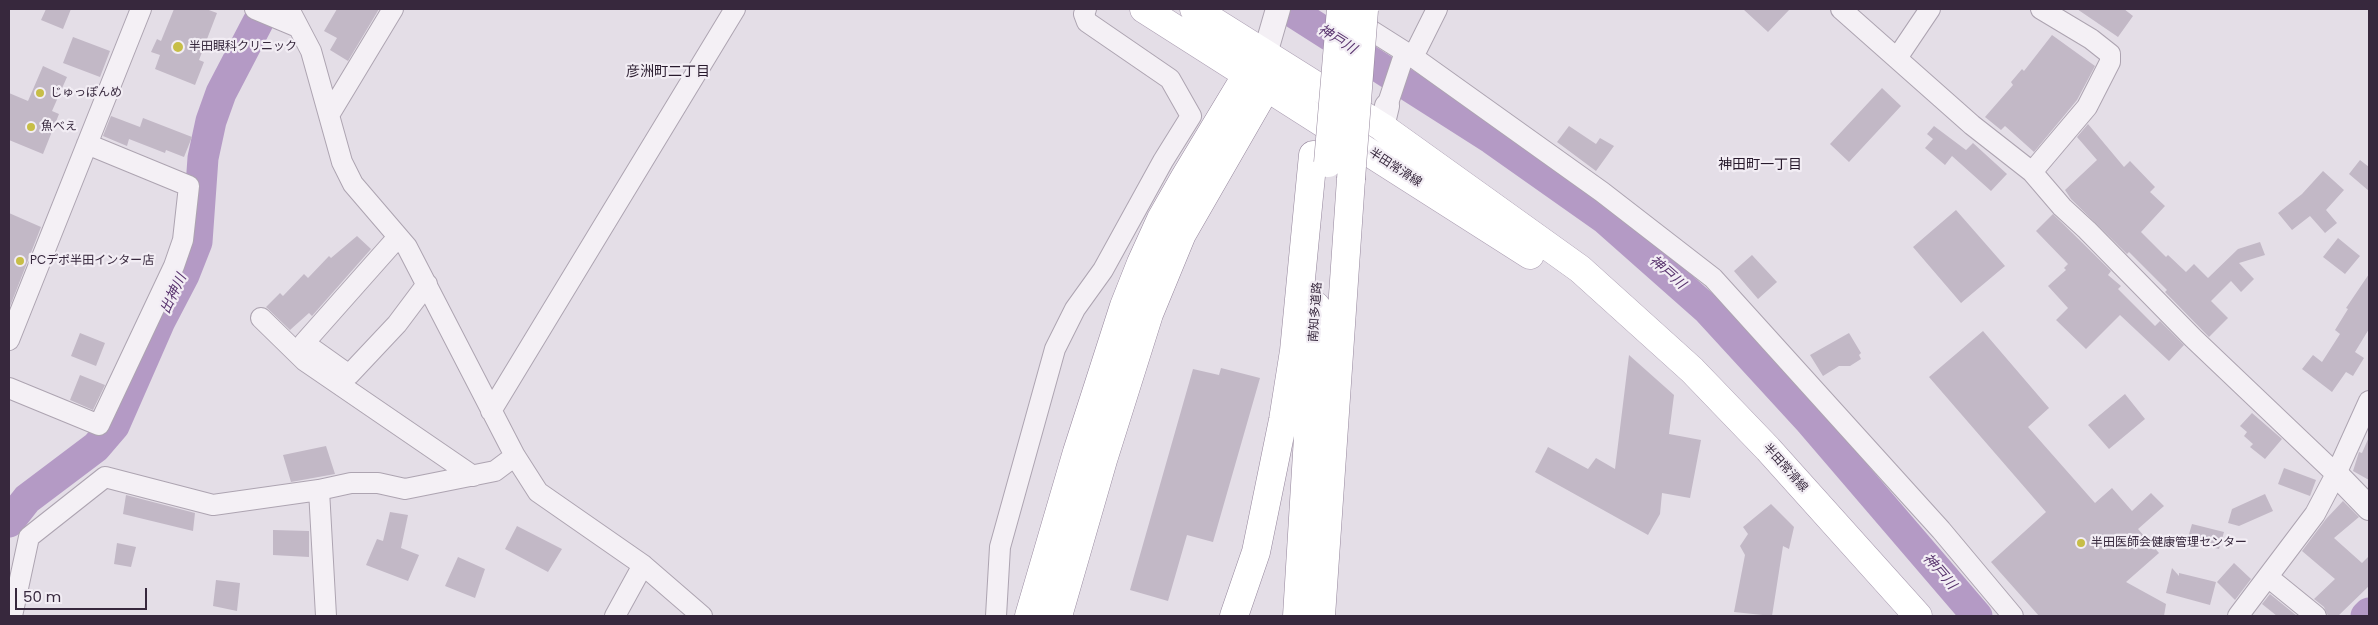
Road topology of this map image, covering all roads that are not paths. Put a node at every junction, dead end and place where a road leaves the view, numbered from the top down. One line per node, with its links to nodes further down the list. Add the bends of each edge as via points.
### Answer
1 (141, 9): 24 (street)
2 (255, 9): 17 (street)
3 (289, 9): 17 (street)
4 (393, 9): 22 (street)
5 (735, 9): 34 (street)
6 (1086, 9): 48 (street, via 1087,22 1170,79 1191,116 1103,270 1075,309 1055,349 1000,547)
7 (1144, 9): 21 (main road, 半田常滑線)
8 (1194, 9): 18 (main road, 半田常滑線)
9 (1278, 9): 18 (street)
10 (1326, 9): 25 (main road)
11 (1336, 9): 19 (street)
12 (1357, 9): 25 (main road, 南知多道路, bridge); 42 (main road, 南知多道路, bridge, via 1351,179)
13 (1437, 9): 19 (street)
14 (1841, 9): 20 (street)
15 (1930, 9): 20 (street)
16 (2054, 12): 26 (street, via 2110,54 2110,62 2087,107)
17 (298, 27): 22 (street, via 311,51)
18 (1268, 44): 21 (main road); 23 (main road, 半田常滑線)
19 (1406, 57): 23 (street); 57 (street, via 1602,192 1713,278 1941,530)
20 (1897, 58): 26 (street, via 1972,125)
21 (1256, 82): 30 (main road, 半田常滑線); 43 (main road, via 1248,124 1202,199 1164,274 1103,460); 49 (main road, via 1161,219 1141,263 1080,443)
22 (328, 115): 27 (street, via 342,162 353,184)
23 (1384, 117): 30 (main road, 半田常滑線, via 1580,269)
24 (87, 144): 31 (street); 32 (street, via 189,186 183,240 174,266 99,425)
25 (1321, 159): 52 (main road, via 1283,420 1256,552); 53 (main road, 南知多道路, via 1317,288)
26 (2032, 172): 36 (street, via 2062,207 2193,338)
27 (398, 237): 28 (street, via 407,246); 28 (street, via 304,343 349,376 397,324)
28 (428, 284): 34 (street)
29 (261, 318): 37 (street, via 306,361)
30 (1645, 328): 56 (main road, 半田常滑線, via 1692,370 1768,448)
31 (9, 340)
32 (9, 388)
33 (2369, 402): 36 (street)
34 (491, 410): 35 (street)
35 (515, 456): 37 (street, via 495,471); 40 (street, via 538,492)
36 (2336, 474): 39 (street); 41 (street, via 2315,514)
37 (473, 476): 38 (street, via 405,489 378,483 351,483)
38 (319, 490): 44 (street, via 213,505 105,477 28,538); 45 (street)
39 (2369, 508)
40 (643, 565): 46 (street); 47 (street)
41 (2268, 577): 58 (street); 59 (street)
42 (1323, 578): 54 (main road, 南知多道路); 55 (main road, via 1333,595)
43 (1066, 588): 50 (main road); 51 (main road)
44 (12, 616)
45 (326, 616)
46 (615, 616)
47 (702, 616)
48 (996, 616)
49 (1029, 616)
50 (1058, 616)
51 (1068, 616)
52 (1234, 616)
53 (1297, 616)
54 (1321, 616)
55 (1333, 616)
56 (1918, 616)
57 (2013, 616)
58 (2238, 616)
59 (2316, 616)

